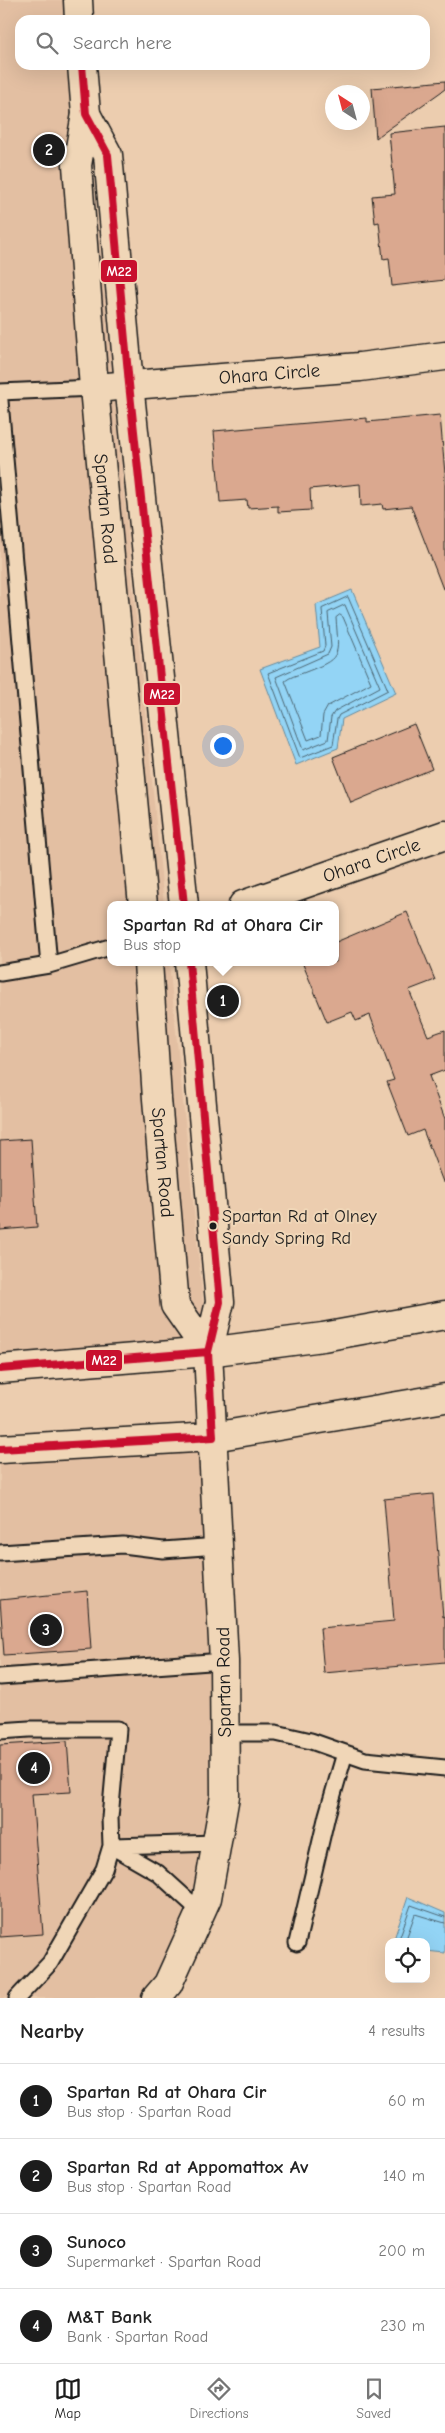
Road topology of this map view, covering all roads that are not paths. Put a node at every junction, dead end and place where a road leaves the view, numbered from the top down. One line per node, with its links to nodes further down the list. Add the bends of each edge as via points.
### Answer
1 (78, 0): 2 (street)
2 (79, 15)
3 (82, 70): 4 (street, Spartan Road)
4 (86, 114): 6 (street, Spartan Road, via 108,155); 7 (street, Spartan Road, via 77,165)
5 (445, 356): 6 (street, Ohara Circle, via 360,367)
6 (129, 384): 7 (street, Ohara Circle); 12 (street, Spartan Road)
7 (94, 388): 8 (lane); 11 (street, Spartan Road)
8 (0, 392)
9 (0, 401): 15 (lane)
10 (445, 837): 13 (street, Ohara Circle)
11 (143, 901)
12 (184, 901)
13 (255, 901)
14 (107, 948): 15 (lane)
15 (49, 965): 18 (lane)
16 (148, 966): 20 (street, Spartan Road, via 175,1305)
17 (189, 966): 20 (street, Spartan Road, via 220,1302)
18 (0, 973)
19 (445, 1315): 20 (street, via 323,1337)
20 (208, 1352): 21 (street); 23 (street, Spartan Road)
21 (0, 1369)
22 (445, 1398): 23 (street)
23 (213, 1436): 24 (street); 25 (street, Spartan Road)
24 (0, 1449)
25 (218, 1546): 26 (lane, via 163,1550 123,1545); 27 (street, Spartan Road)
26 (0, 1553)
27 (224, 1661): 28 (lane); 30 (street, Spartan Road)
28 (0, 1677)
29 (0, 1732): 34 (lane, via 29,1729 118,1730 110,1818)
30 (225, 1732): 31 (lane, via 276,1733); 33 (street, Spartan Road, via 225,1796)
31 (345, 1752): 32 (lane, via 365,1760); 36 (lane)
32 (445, 1768)
33 (217, 1843): 34 (lane); 35 (street, Spartan Road, via 207,1898)
34 (111, 1846): 35 (lane, via 158,1873); 37 (lane, via 104,1869 50,1963)
35 (201, 1912): 38 (street, Spartan Road, via 168,1984)
36 (297, 1943)
37 (17, 1998)
38 (156, 1998)

